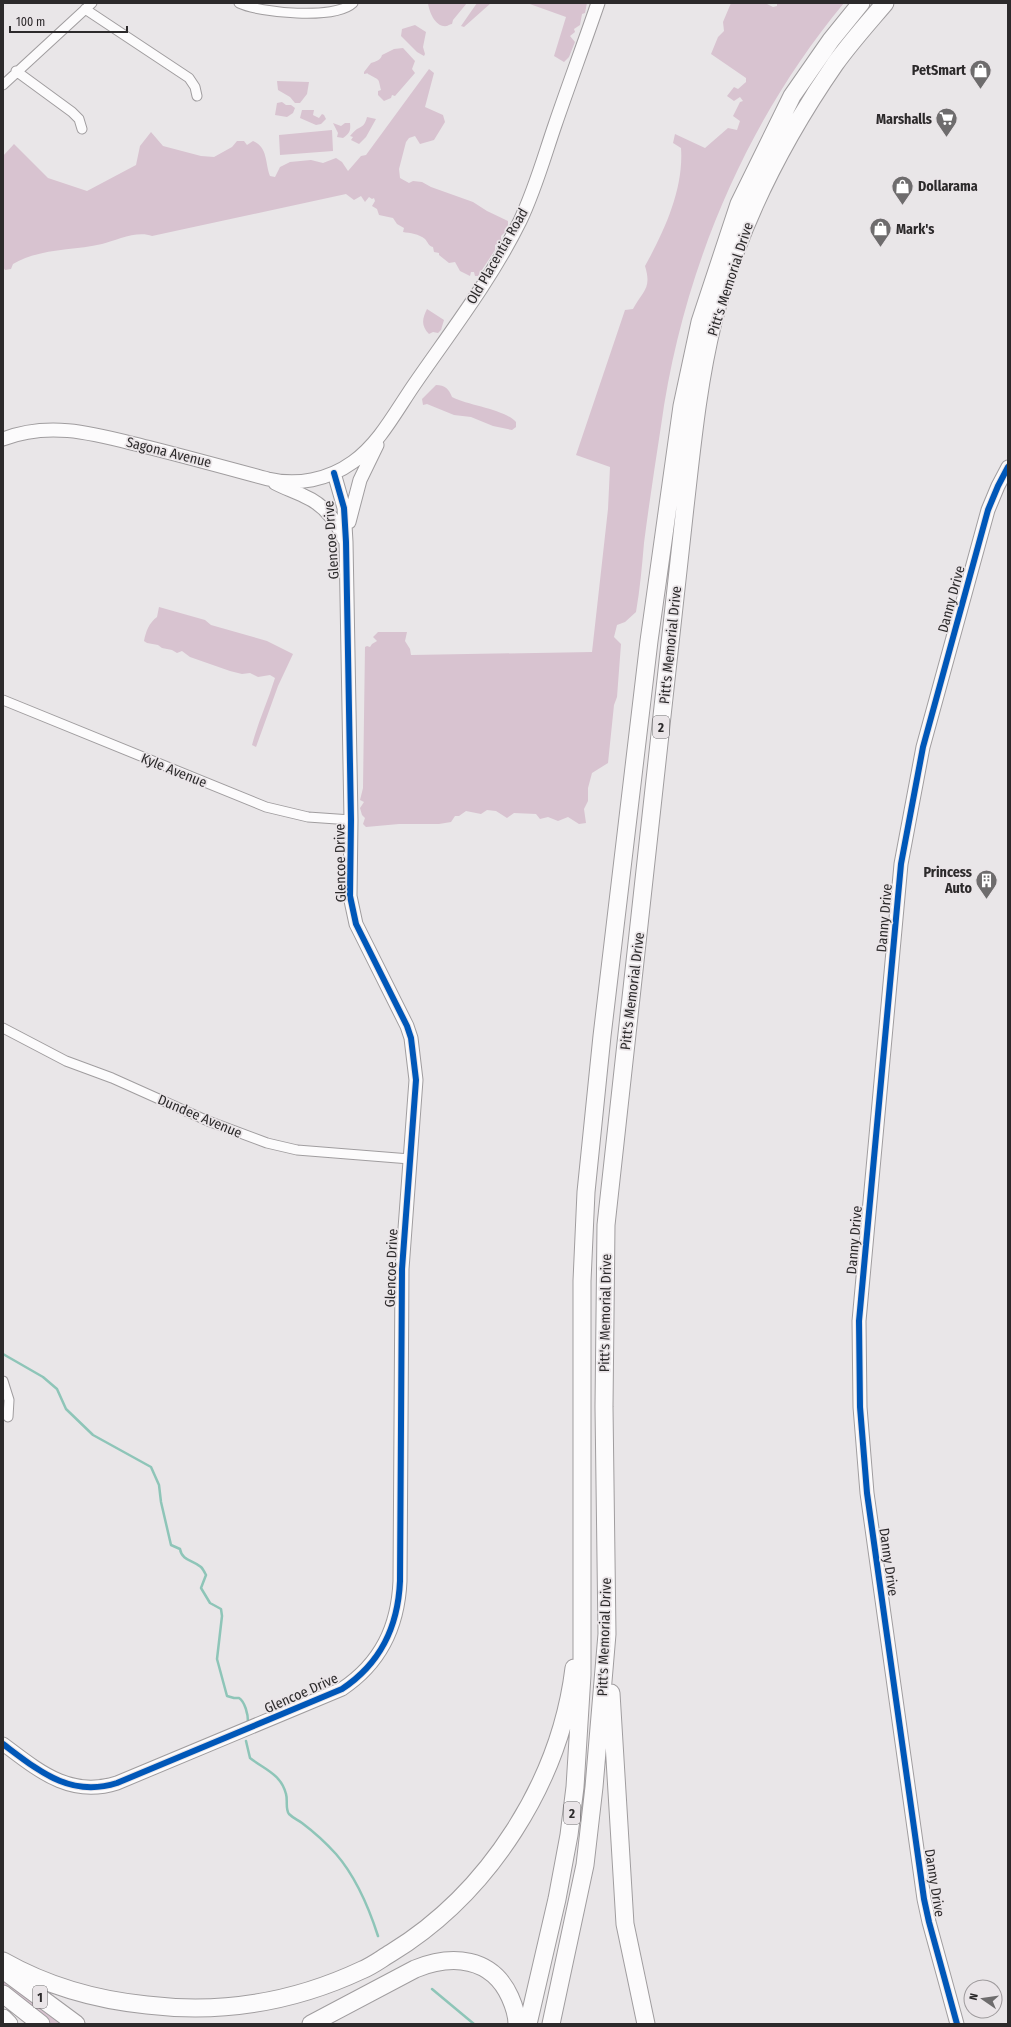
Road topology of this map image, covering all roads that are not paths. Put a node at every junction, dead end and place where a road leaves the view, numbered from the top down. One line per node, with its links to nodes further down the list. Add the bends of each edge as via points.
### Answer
1 (239, 3): 2 (street, via 264,11 310,12 332,12)
2 (353, 3)
3 (598, 3): 11 (street, Old Placentia Road, via 540,173 520,221 472,300)
4 (861, 3): 23 (highway, Pitt's Memorial Drive / 2, via 830,40 792,96 738,204 700,322 682,406 645,672 603,1021 586,1192 582,1281)
5 (885, 3): 24 (highway, Pitt's Memorial Drive / 2, via 836,63 808,105 784,146 751,215 730,268 713,323 698,401 684,507 606,1225 604,1407)
6 (89, 6): 7 (street); 9 (street, via 189,78)
7 (16, 71): 8 (street); 10 (street, via 72,112 79,119)
8 (3, 85)
9 (197, 96)
10 (82, 130)
11 (383, 430): 14 (street, Old Placentia Road, via 363,454); 16 (street, via 356,493)
12 (3, 439): 15 (street, Sagona Avenue, via 40,430 66,429)
13 (1008, 467): 38 (street, Danny Drive, via 988,510 923,748 901,864 859,1321 860,1406 867,1493 924,1899)
14 (334, 473): 15 (street, Sagona Avenue, via 302,481); 16 (street, Glencoe Drive, via 344,508)
15 (270, 479): 16 (street, via 322,507 337,524)
16 (346, 542): 18 (street, Glencoe Drive)
17 (3, 700): 18 (street, Kyle Avenue, via 266,807 308,817)
18 (351, 820): 20 (street, Glencoe Drive, via 349,874 353,911 359,930 411,1038 416,1080)
19 (3, 1028): 20 (street, Dundee Avenue, via 66,1061 267,1143 297,1150)
20 (410, 1159): 25 (street, Glencoe Drive, via 402,1269 399,1597 394,1624 378,1656 362,1674 336,1692 106,1787 83,1788 58,1781 36,1769)
21 (3, 1381): 22 (street, via 9,1400)
22 (8, 1417)
23 (582, 1598): 26 (highway, via 572,1678 558,1739 535,1794 504,1845 463,1895 416,1937 363,1970 304,1993 240,2006 181,2009 115,2002 60,1987); 35 (highway, Pitt's Memorial Drive / 2, via 579,1739 570,1828 557,1899)
24 (607, 1634): 36 (highway, Pitt's Memorial Drive / 2, via 585,1865); 37 (highway, via 625,1924)
25 (3, 1744)
26 (3, 1961)
27 (3, 1970): 32 (highway, 1)
28 (3, 1994): 31 (highway, 1)
29 (3, 2018): 30 (highway)
30 (9, 2024)
31 (41, 2024)
32 (76, 2024)
33 (311, 2024): 34 (highway, via 415,1969 430,1963 458,1960 471,1962 496,1977 506,1988 512,2001)
34 (517, 2024)
35 (528, 2024)
36 (552, 2024)
37 (646, 2024)
38 (957, 2024)

